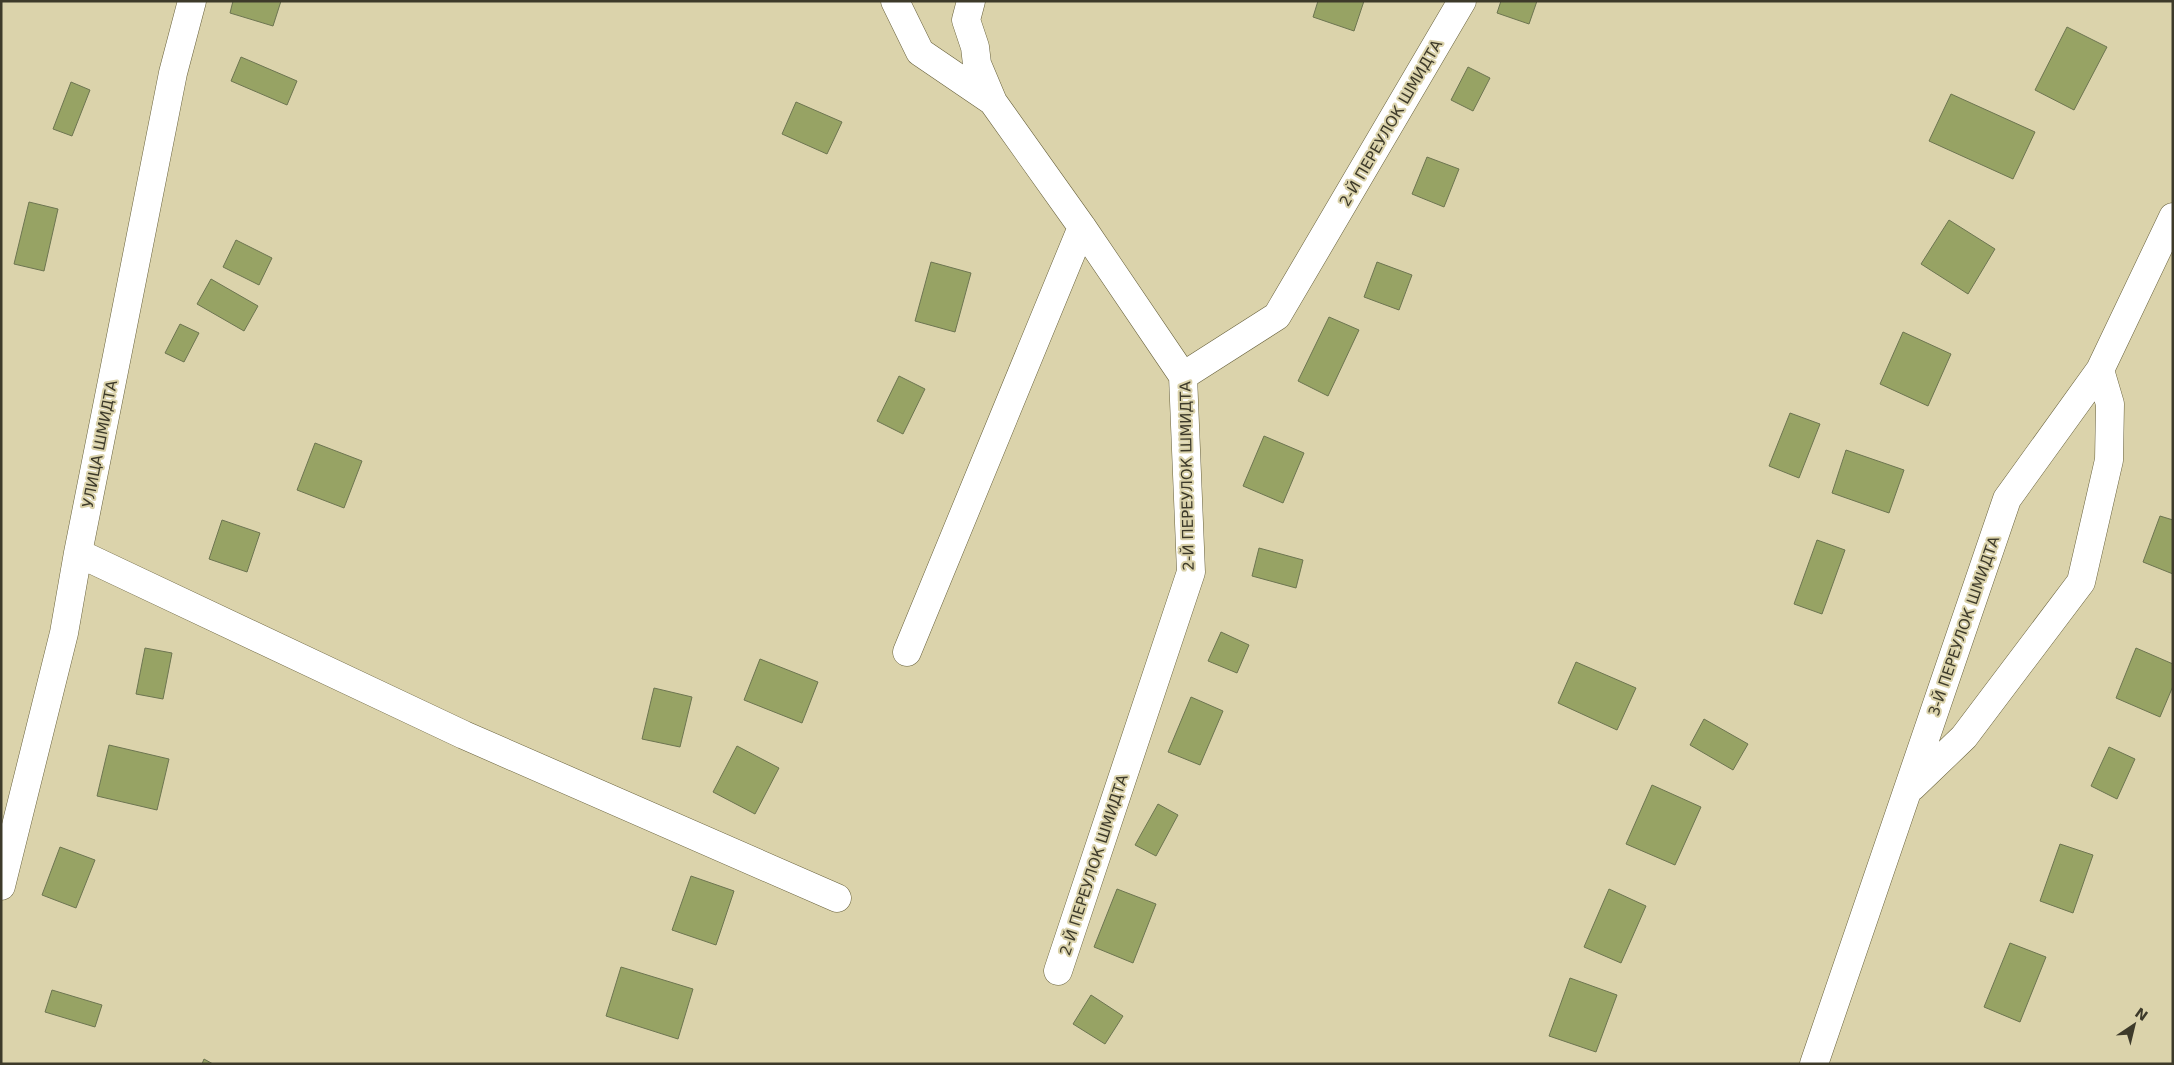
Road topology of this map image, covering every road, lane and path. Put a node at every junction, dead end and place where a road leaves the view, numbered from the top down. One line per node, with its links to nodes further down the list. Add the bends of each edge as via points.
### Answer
1 (192, 1): 10 (street, УЛИЦА ШМИДТА, via 173,73)
2 (895, 1): 5 (street, via 920,52)
3 (971, 1): 5 (street, via 966,20 977,64)
4 (1462, 1): 9 (street, 2-Й ПЕРЕУЛОК ШМИДТА, via 1277,316)
5 (993, 102): 7 (street)
6 (2173, 216): 8 (street, 3-Й ПЕРЕУЛОК ШМИДТА)
7 (1082, 228): 9 (street); 11 (street)
8 (2100, 370): 12 (street, via 2110,404 2109,460 2081,582 1964,737); 16 (street, 3-Й ПЕРЕУЛОК ШМИДТА, via 2007,499)
9 (1183, 376): 15 (street, 2-Й ПЕРЕУЛОК ШМИДТА, via 1191,572)
10 (78, 553): 13 (street, УЛИЦА ШМИДТА, via 64,633); 14 (street, via 464,735)
11 (907, 652)
12 (1912, 787)
13 (1, 886)
14 (837, 898)
15 (1058, 971)
16 (1814, 1064)

